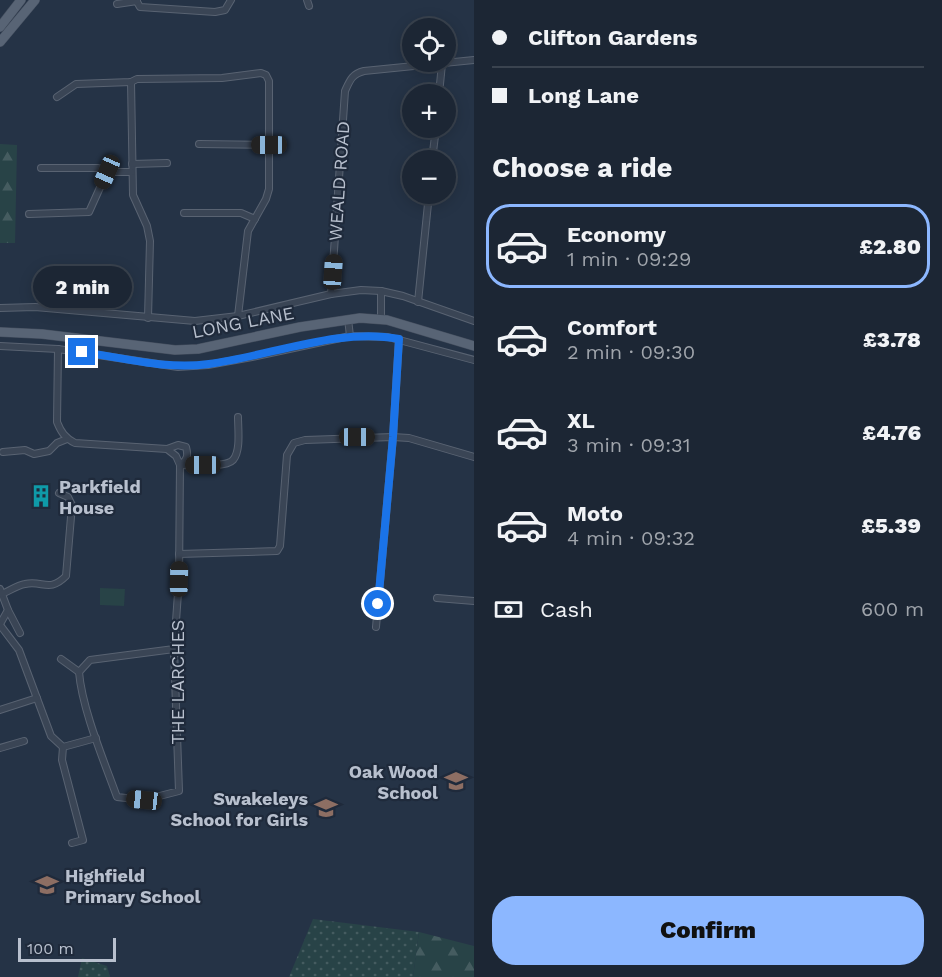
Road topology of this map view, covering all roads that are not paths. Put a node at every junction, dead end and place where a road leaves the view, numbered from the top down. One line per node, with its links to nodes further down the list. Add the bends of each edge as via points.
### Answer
1 (21, 0): 6 (main road)
2 (35, 0): 7 (main road)
3 (231, 0): 4 (street, via 225,10 215,12 140,7)
4 (136, 1): 5 (street)
5 (117, 4)
6 (0, 27)
7 (0, 42)
8 (474, 60): 9 (street)
9 (456, 62)
10 (402, 68): 25 (street, WEALD ROAD, via 357,73 345,91)
11 (130, 82): 12 (street, via 76,84); 14 (street, via 266,75); 16 (street)
12 (57, 98)
13 (199, 144): 14 (street)
14 (269, 145): 23 (street, via 269,189)
15 (167, 163): 16 (street)
16 (132, 164): 19 (street)
17 (41, 168): 18 (street, via 98,168)
18 (107, 172): 19 (street); 22 (street, via 89,212)
19 (132, 172): 29 (street, via 133,195 150,241)
20 (428, 204): 26 (street)
21 (184, 213): 23 (street, via 241,213)
22 (29, 214)
23 (255, 219): 28 (street, via 246,242)
24 (381, 291): 25 (street, LONG LANE); 26 (street, LONG LANE); 31 (street)
25 (332, 294): 28 (street, LONG LANE)
26 (418, 302): 32 (street, LONG LANE)
27 (0, 308): 29 (street, LONG LANE, via 35,307)
28 (238, 316): 29 (street, LONG LANE, via 195,321)
29 (148, 318)
30 (348, 319): 31 (main road, LONG LANE); 33 (main road, LONG LANE, via 175,350); 34 (street)
31 (381, 319): 37 (main road, LONG LANE)
32 (474, 321)
33 (0, 332)
34 (350, 336): 35 (street, LONG LANE); 38 (street, LONG LANE, via 208,365 178,367)
35 (399, 339): 39 (street, LONG LANE); 41 (street)
36 (0, 346): 38 (street, LONG LANE)
37 (474, 346)
38 (58, 349): 42 (street, via 57,422)
39 (474, 360)
40 (238, 417): 46 (street, via 233,460 226,464)
41 (393, 437): 45 (street, via 409,438); 48 (street, via 294,443 287,455 277,551); 54 (street)
42 (67, 439): 43 (street, THE LARCHES); 44 (street, via 50,452)
43 (167, 449): 46 (street, via 177,456); 46 (street, THE LARCHES, via 186,447 186,461)
44 (3, 452)
45 (474, 458)
46 (180, 465): 48 (street, THE LARCHES)
47 (59, 493): 49 (street, via 68,497 72,505 66,576 49,586 26,584)
48 (179, 554): 56 (street, THE LARCHES)
49 (1, 592): 52 (street)
50 (437, 598): 51 (street)
51 (474, 601)
52 (8, 610): 53 (street); 55 (street)
53 (0, 625): 59 (street, via 19,650)
54 (376, 627)
55 (20, 633)
56 (174, 649): 58 (street, via 90,660); 61 (street, THE LARCHES, via 179,790 144,800 117,797)
57 (61, 659): 58 (street)
58 (79, 672): 61 (street)
59 (37, 698): 60 (street); 63 (street, via 51,736)
60 (0, 711)
61 (96, 738): 63 (street)
62 (24, 741): 64 (street)
63 (63, 747): 65 (street, via 62,760 83,840)
64 (0, 748)
65 (72, 843)

